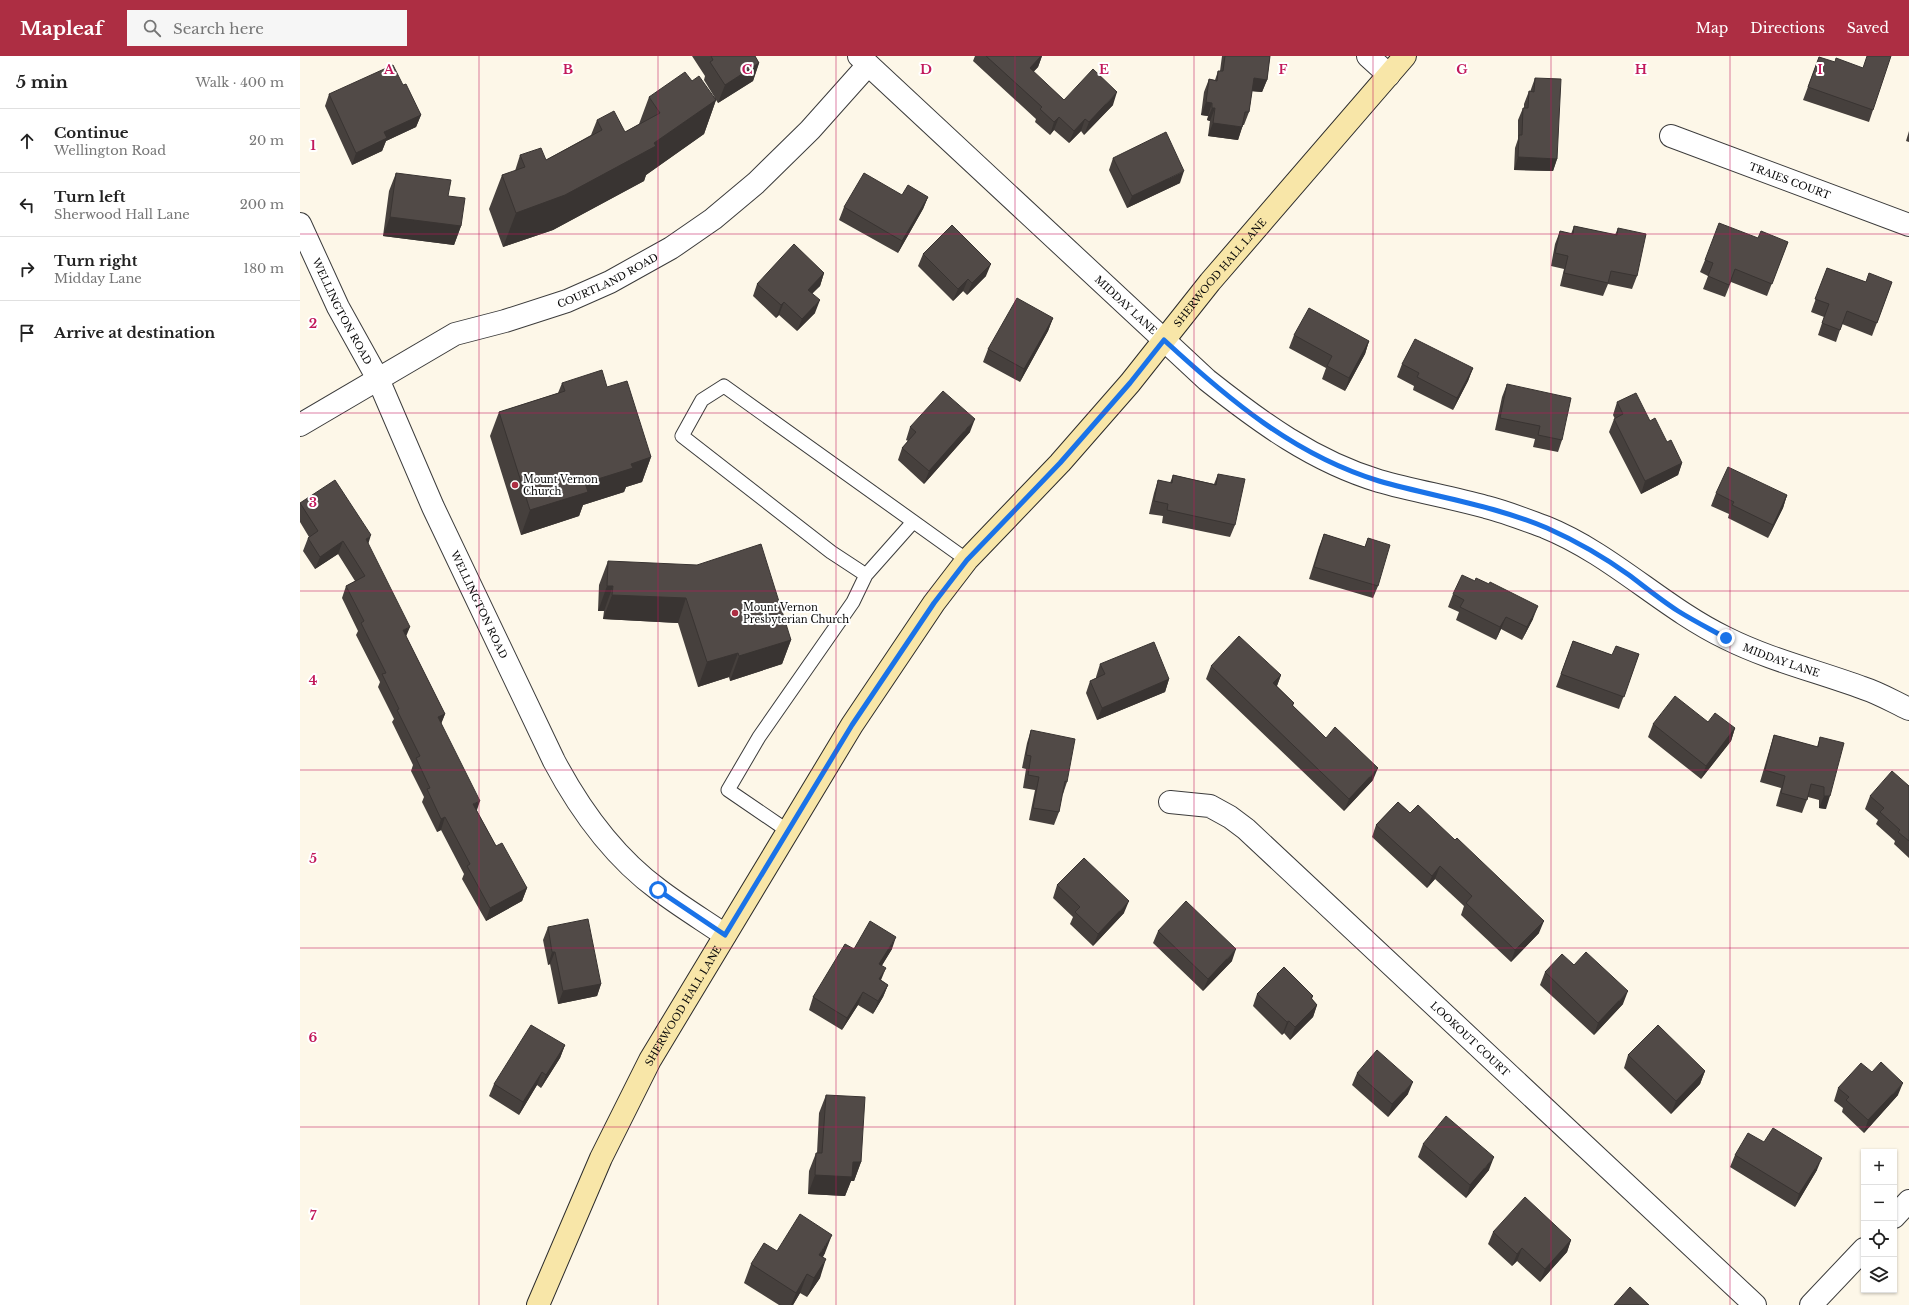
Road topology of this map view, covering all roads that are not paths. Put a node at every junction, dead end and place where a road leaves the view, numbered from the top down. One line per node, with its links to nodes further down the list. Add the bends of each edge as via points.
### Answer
1 (1368, 56): 4 (street)
2 (1405, 56): 4 (main road, SHERWOOD HALL LANE)
3 (864, 60): 8 (street, MIDDAY LANE); 9 (street, COURTLAND ROAD, via 810,130 756,183 713,219 670,248 610,282 567,301 455,334)
4 (1389, 75): 8 (main road, SHERWOOD HALL LANE, via 1210,282)
5 (1671, 136): 7 (street, TRAIES COURT)
6 (300, 224): 9 (street, WELLINGTON ROAD, via 338,307)
7 (1909, 225)
8 (1164, 340): 12 (main road, SHERWOOD HALL LANE, via 1060,463); 14 (street, MIDDAY LANE, via 1207,380 1251,415 1314,455 1379,480 1487,507 1547,528 1600,555 1678,611 1726,638 1778,660 1865,688)
9 (378, 379): 10 (street, COURTLAND ROAD); 17 (street, WELLINGTON ROAD, via 433,507 570,791 598,830 629,864 658,890)
10 (300, 425)
11 (913, 522): 12 (lane); 13 (lane); 13 (lane, via 724,386 702,400 682,436 831,552)
12 (967, 560): 16 (main road, SHERWOOD HALL LANE, via 934,603 852,725)
13 (866, 575): 16 (lane, via 853,602 759,737 728,790)
14 (1909, 709)
15 (1170, 802): 22 (street, LOOKOUT COURT, via 1210,806 1230,816 1246,829)
16 (788, 830): 17 (main road, SHERWOOD HALL LANE)
17 (725, 935): 21 (main road, SHERWOOD HALL LANE, via 650,1060 601,1158)
18 (1909, 1201): 19 (street)
19 (1897, 1214)
20 (1861, 1252): 23 (street)
21 (538, 1305)
22 (1755, 1305)
23 (1811, 1305)

